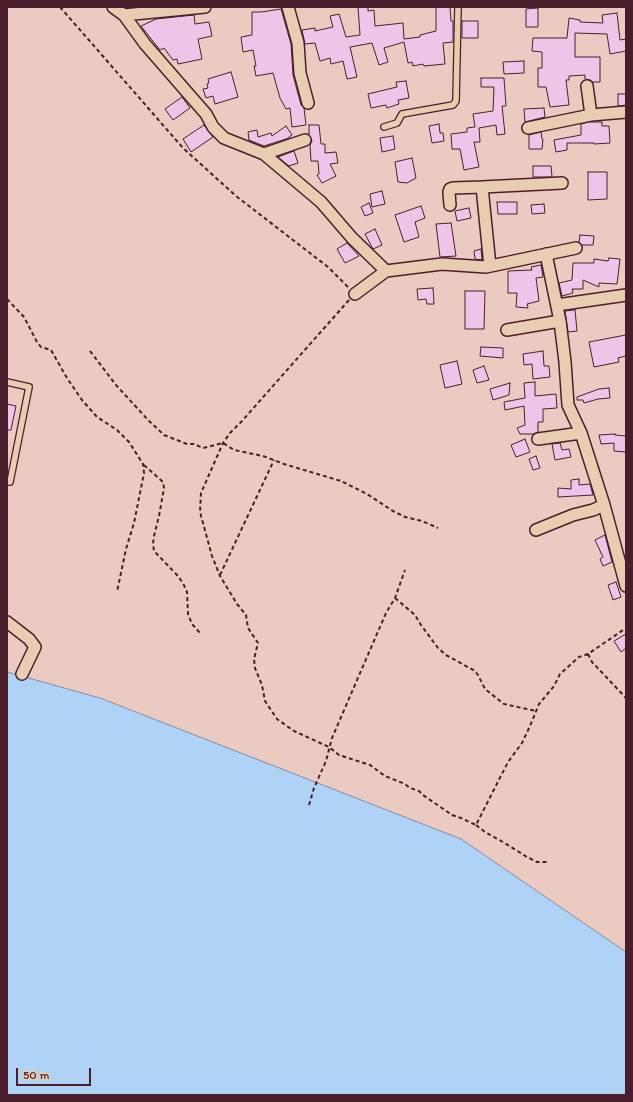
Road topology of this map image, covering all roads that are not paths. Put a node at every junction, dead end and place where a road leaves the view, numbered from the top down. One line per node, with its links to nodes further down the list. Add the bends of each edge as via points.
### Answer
1 (113, 7): 5 (street)
2 (205, 7): 5 (street)
3 (288, 7): 7 (street, via 298,44 300,73)
4 (458, 7): 10 (lane, via 456,101 453,105 402,114 397,123)
5 (124, 15): 13 (street, via 224,138)
6 (587, 86): 9 (street)
7 (308, 102)
8 (626, 112): 9 (street)
9 (591, 115): 11 (street)
10 (384, 127)
11 (528, 128)
12 (305, 140): 13 (street)
13 (264, 154): 20 (street, via 321,202 352,238)
14 (562, 183): 15 (street)
15 (482, 187): 16 (street, via 450,189); 19 (street)
16 (450, 205)
17 (576, 248): 18 (street)
18 (546, 254): 19 (street); 23 (street)
19 (490, 266): 20 (street, via 442,264)
20 (386, 271): 21 (street)
21 (355, 294)
22 (626, 294): 23 (street)
23 (557, 304): 24 (street)
24 (560, 322): 25 (street); 27 (street, via 568,405)
25 (507, 330)
26 (7, 382): 29 (lane, via 29,387 10,482)
27 (581, 433): 28 (street); 30 (street)
28 (538, 439)
29 (7, 482)
30 (604, 505): 31 (street); 32 (street)
31 (536, 530)
32 (626, 586)
33 (7, 622): 34 (street, via 35,647)
34 (22, 674)

